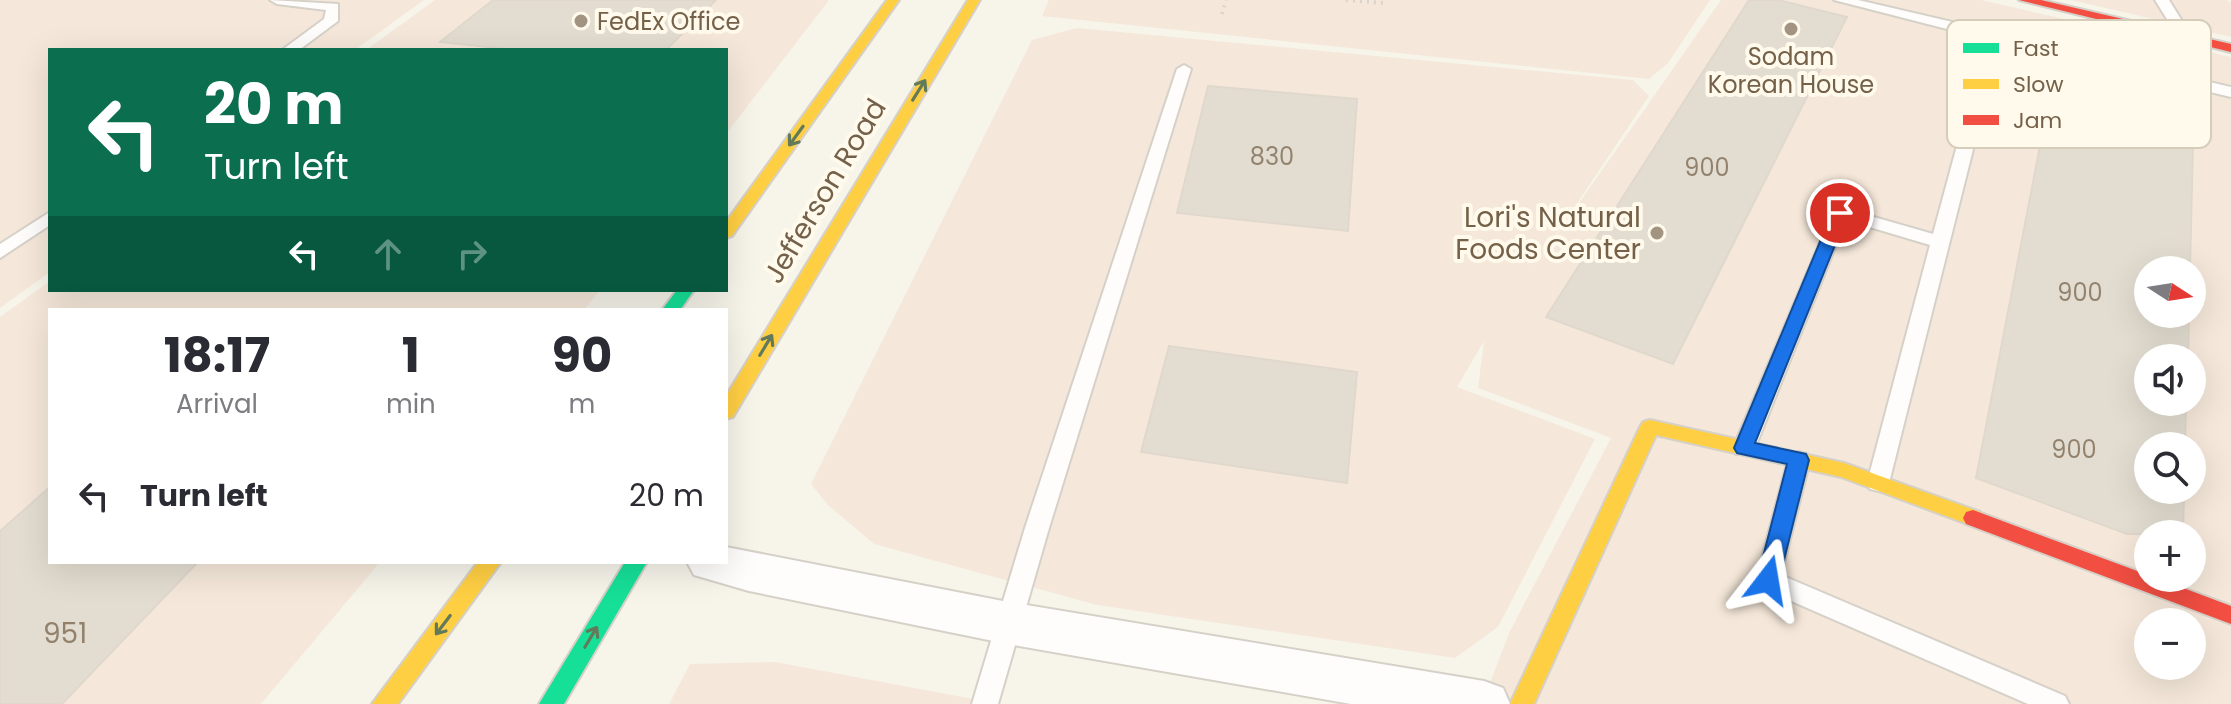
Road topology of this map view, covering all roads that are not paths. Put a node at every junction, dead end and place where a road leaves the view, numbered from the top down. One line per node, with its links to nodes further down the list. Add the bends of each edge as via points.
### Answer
1 (277, 0): 11 (lane, via 333,7 331,21)
2 (893, 0): 18 (main road, Jefferson Road, one-way to 18)
3 (974, 0): 21 (main road, Jefferson Road, one-way to 3)
4 (1841, 0): 9 (lane)
5 (2025, 0): 7 (main road)
6 (2162, 0): 8 (lane)
7 (2111, 20)
8 (2174, 20)
9 (1947, 26)
10 (2211, 43): 12 (main road)
11 (292, 48)
12 (2231, 48)
13 (1184, 69): 29 (lane)
14 (2211, 87): 15 (lane)
15 (2231, 92)
16 (1965, 148): 19 (lane)
17 (48, 218): 20 (lane)
18 (728, 230)
19 (1940, 242): 22 (lane, via 1840,213); 24 (lane)
20 (0, 252)
21 (728, 409)
22 (1744, 448): 23 (main road); 34 (main road, via 1650,427)
23 (1799, 460): 24 (main road); 35 (lane, via 1768,580)
24 (1878, 483): 28 (main road)
25 (489, 564): 30 (main road, one-way to 30)
26 (635, 564): 31 (main road, one-way to 26)
27 (719, 564): 29 (street)
28 (2231, 615)
29 (1008, 623): 32 (lane); 33 (street)
30 (384, 704)
31 (551, 704)
32 (985, 704)
33 (1484, 704)
34 (1522, 704)
35 (2056, 704)

